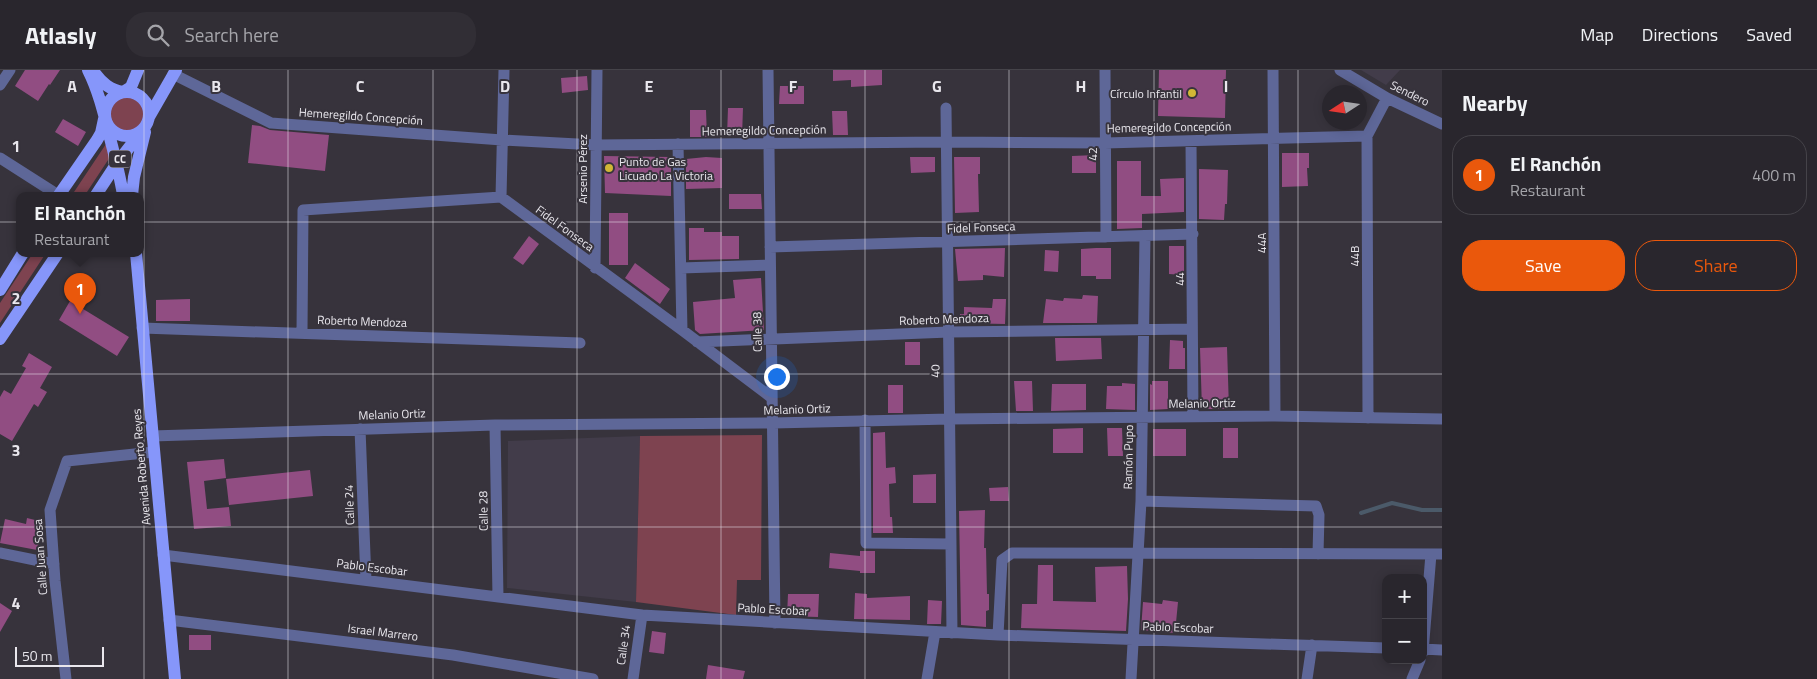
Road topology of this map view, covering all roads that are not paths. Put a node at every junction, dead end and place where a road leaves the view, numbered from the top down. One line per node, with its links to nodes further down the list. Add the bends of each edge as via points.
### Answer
1 (10, 70): 12 (street)
2 (88, 70): 16 (main road)
3 (92, 70): 13 (main road, via 104,85)
4 (138, 70): 13 (main road, via 131,87)
5 (504, 70): 21 (street)
6 (597, 70): 27 (street, Arsenio Pérez)
7 (768, 70): 26 (street, Calle 38)
8 (1105, 70): 24 (street, 42)
9 (1273, 70): 20 (street, 44A)
10 (1340, 70): 14 (street, Sendero)
11 (175, 72): 17 (main road, CC); 21 (street, Hemeregildo Concepción, via 271,122)
12 (0, 86)
13 (124, 92): 16 (main road, via 110,101); 17 (main road, via 131,92 147,105)
14 (1387, 98): 18 (street, Sendero); 19 (street, 44B)
15 (946, 108): 23 (street, 40)
16 (105, 116): 17 (main road, via 110,129 122,136 136,134); 29 (main road); 31 (main road, via 97,140)
17 (147, 121): 29 (main road, CC); 34 (main road)
18 (1442, 124)
19 (1367, 136): 20 (street, Hemeregildo Concepción); 62 (street, 44B)
20 (1274, 138): 22 (street, Hemeregildo Concepción); 60 (street, 44A)
21 (502, 140): 27 (street, Hemeregildo Concepción); 35 (street)
22 (1192, 141): 24 (street, Hemeregildo Concepción); 36 (street, 44)
23 (946, 142): 24 (street, Hemeregildo Concepción); 26 (street, Hemeregildo Concepción); 39 (street, 40)
24 (1106, 143): 38 (street, 42)
25 (678, 144): 26 (street, Hemeregildo Concepción); 27 (street, Hemeregildo Concepción); 46 (street)
26 (769, 144): 40 (street, Calle 38)
27 (596, 145): 45 (street, Arsenio Pérez)
28 (0, 158): 30 (street)
29 (117, 163): 32 (main road, CC); 33 (main road)
30 (54, 192)
31 (61, 192)
32 (98, 192)
33 (123, 192)
34 (132, 192)
35 (501, 197): 45 (street, Fidel Fonseca); 53 (street, via 303,210)
36 (1193, 234): 37 (street, Fidel Fonseca); 50 (street, 44)
37 (1145, 236): 38 (street, Fidel Fonseca); 49 (street, Ramón Pupo)
38 (1106, 237): 39 (street, Fidel Fonseca)
39 (947, 242): 40 (street, Fidel Fonseca); 52 (street, 40)
40 (770, 247): 44 (street, Calle 38)
41 (21, 257): 47 (main road)
42 (55, 257): 54 (main road)
43 (136, 257): 48 (main road, Avenida Roberto Reyes)
44 (770, 265): 46 (street); 55 (street, Calle 38)
45 (595, 268): 51 (street, Fidel Fonseca)
46 (681, 268): 51 (street)
47 (0, 290)
48 (142, 328): 53 (street, Roberto Mendoza); 69 (main road, Avenida Roberto Reyes)
49 (1144, 328): 50 (street, Roberto Mendoza); 52 (street, Roberto Mendoza); 61 (street, Ramón Pupo)
50 (1192, 329): 59 (street, 44)
51 (682, 330): 56 (street, Fidel Fonseca)
52 (948, 332): 55 (street, Roberto Mendoza); 63 (street, 40)
53 (302, 333): 57 (street, Roberto Mendoza)
54 (0, 339)
55 (771, 339): 56 (street, Roberto Mendoza); 58 (street, Calle 38)
56 (697, 342): 58 (street, Fidel Fonseca)
57 (580, 343)
58 (772, 398): 66 (street, Calle 38)
59 (1193, 416): 60 (street, Melanio Ortiz); 61 (street, Melanio Ortiz)
60 (1275, 416): 62 (street, Melanio Ortiz)
61 (1143, 417): 63 (street, Melanio Ortiz); 71 (street, Ramón Pupo)
62 (1368, 418): 64 (street, Melanio Ortiz)
63 (950, 419): 65 (street, Melanio Ortiz); 72 (street, 40)
64 (1442, 419)
65 (866, 420): 66 (street, Melanio Ortiz); 72 (street, via 866,543)
66 (773, 423): 67 (street, Melanio Ortiz); 83 (street, Calle 38)
67 (495, 425): 68 (street, Melanio Ortiz); 80 (street, Calle 28)
68 (360, 429): 69 (street, Melanio Ortiz); 79 (street, Calle 24)
69 (152, 436): 70 (main road, Avenida Roberto Reyes)
70 (154, 452): 75 (main road, Avenida Roberto Reyes); 78 (street, Calle Juan Sosa, via 67,461 50,510)
71 (1141, 501): 74 (street, Ramón Pupo); 76 (street, via 1316,506 1319,515)
72 (951, 544): 86 (street, 40)
73 (0, 553): 78 (street)
74 (1139, 553): 76 (street); 87 (street, via 1012,553 1002,560); 88 (street, Ramón Pupo)
75 (163, 554): 79 (street, Pablo Escobar); 82 (main road, Avenida Roberto Reyes)
76 (1318, 554): 77 (street)
77 (1437, 554): 84 (street)
78 (54, 564): 94 (street, Calle Juan Sosa)
79 (366, 580): 80 (street, Pablo Escobar)
80 (498, 597): 81 (street, Pablo Escobar)
81 (642, 615): 83 (street, Pablo Escobar); 97 (street, Calle 34)
82 (169, 620): 95 (main road, Avenida Roberto Reyes); 96 (street, Israel Marrero, via 453,655)
83 (774, 623): 85 (street, Pablo Escobar)
84 (1427, 625)
85 (935, 632): 86 (street, Pablo Escobar); 98 (street)
86 (952, 633): 87 (street, Pablo Escobar)
87 (998, 635): 88 (street, Pablo Escobar)
88 (1133, 640): 89 (street, Pablo Escobar); 99 (street, Ramón Pupo)
89 (1312, 645): 90 (street, Pablo Escobar); 100 (street)
90 (1382, 648)
91 (1442, 650): 92 (street)
92 (1427, 652)
93 (1418, 664): 101 (street)
94 (66, 679)
95 (174, 679)
96 (593, 679)
97 (632, 679)
98 (928, 679)
99 (1131, 679)
100 (1307, 679)
101 (1412, 679)

